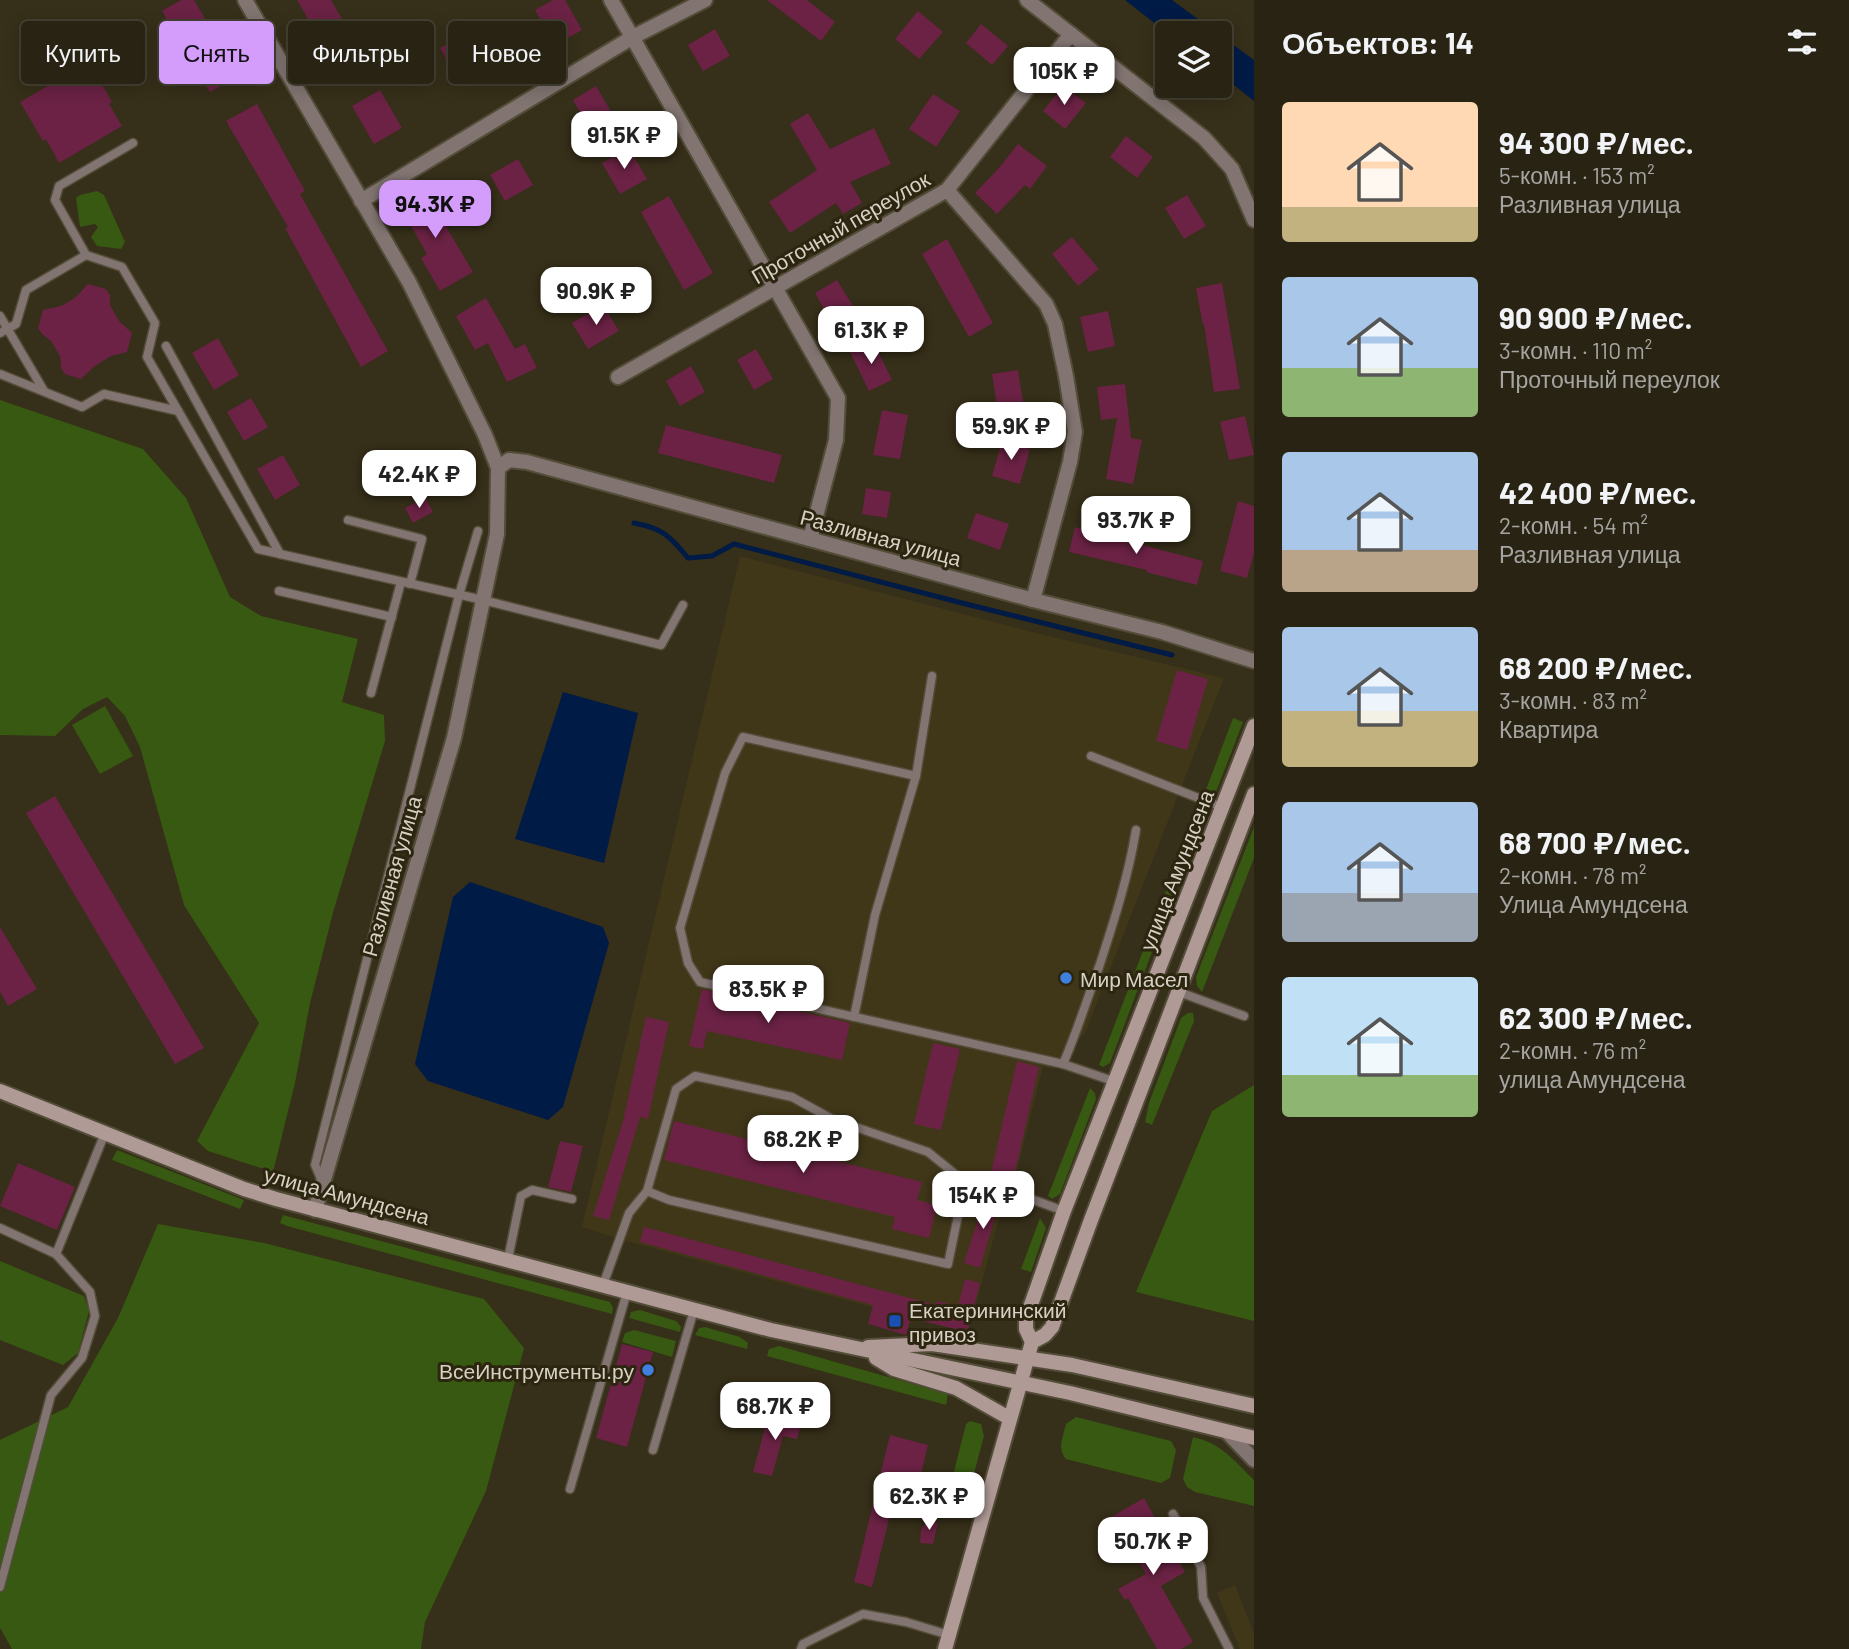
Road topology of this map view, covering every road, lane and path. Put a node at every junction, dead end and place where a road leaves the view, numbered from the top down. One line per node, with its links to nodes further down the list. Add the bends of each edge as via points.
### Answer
1 (245, 0): 9 (street, Разливная улица)
2 (611, 0): 6 (street)
3 (705, 0): 6 (street)
4 (1027, 0): 5 (street)
5 (1071, 34): 8 (street, Проточный переулок); 10 (street, via 1203,138 1232,169)
6 (633, 37): 9 (street); 12 (street)
7 (133, 143): 11 (lane, via 58,186 55,200)
8 (947, 190): 12 (street, Проточный переулок); 29 (street, via 1046,304 1066,376 1075,432)
9 (361, 201): 20 (street, Разливная улица, via 408,282)
10 (1254, 220)
11 (86, 255): 14 (lane, via 26,290 16,324); 19 (lane, via 122,267 155,323 147,357)
12 (775, 288): 17 (street, Проточный переулок); 23 (street, via 838,398 836,440)
13 (0, 316): 14 (lane)
14 (4, 331): 18 (lane)
15 (166, 346): 24 (lane)
16 (0, 374): 18 (lane)
17 (618, 377)
18 (44, 391): 19 (lane, via 82,407 104,394)
19 (178, 411): 24 (lane, via 258,549)
20 (498, 468): 23 (street, Разливная улица, via 509,460 527,462); 28 (street, Разливная улица, via 498,534)
21 (348, 520): 25 (lane, via 422,539)
22 (478, 531): 27 (lane)
23 (810, 539): 29 (street, Разливная улица)
24 (280, 554): 25 (lane)
25 (405, 583): 27 (lane); 31 (lane)
26 (279, 591): 31 (lane)
27 (459, 595): 28 (lane); 49 (lane, via 315,1165)
28 (483, 600): 30 (lane, via 661,645); 49 (street, Разливная улица, via 454,738)
29 (1033, 600): 32 (street, Разливная улица, via 1163,632)
30 (683, 605)
31 (391, 617): 34 (lane)
32 (1254, 661)
33 (932, 676): 37 (lane)
34 (371, 693)
35 (1254, 726): 39 (street, улица Амундсена)
36 (1091, 756): 39 (lane)
37 (916, 776): 43 (lane, via 875,915); 43 (lane, via 743,737 725,773 680,928 688,963 700,982)
38 (1254, 794): 41 (street, улица Амундсена)
39 (1224, 808): 45 (street, улица Амундсена)
40 (1136, 830): 44 (lane, via 1120,905)
41 (1179, 992): 42 (lane); 60 (street, улица Амундсена, via 1052,1327)
42 (1244, 1016)
43 (854, 1017): 44 (lane)
44 (1063, 1064): 45 (lane)
45 (1116, 1082): 53 (street, улица Амундсена)
46 (1, 1095): 47 (street, улица Амундсена)
47 (105, 1133): 52 (street, улица Амундсена, via 244,1188); 55 (lane)
48 (965, 1182): 50 (lane, via 948,1264 669,1200); 50 (lane, via 928,1152 832,1119 792,1097 695,1076 676,1089); 53 (lane)
49 (323, 1183): 52 (street, Разливная улица)
50 (647, 1191): 57 (lane, via 629,1213)
51 (572, 1199): 56 (lane, via 532,1190 521,1196)
52 (315, 1210): 56 (street, улица Амундсена)
53 (1064, 1211): 60 (street, улица Амундсена, via 1026,1319)
54 (0, 1228): 55 (lane)
55 (56, 1254): 73 (lane, via 90,1292 95,1317 82,1358 51,1395)
56 (508, 1259): 57 (street, улица Амундсена)
57 (603, 1285): 58 (street, улица Амундсена)
58 (627, 1292): 59 (street, улица Амундсена); 71 (lane)
59 (694, 1310): 61 (street); 69 (lane)
60 (1032, 1342): 63 (street, улица Амундсена)
61 (849, 1347): 62 (street); 63 (street, via 932,1344)
62 (866, 1351): 64 (street); 66 (street, via 894,1369 970,1395)
63 (1027, 1359): 64 (street, улица Амундсена); 65 (street)
64 (1021, 1382): 66 (street, улица Амундсена); 67 (street)
65 (1254, 1406)
66 (1009, 1418): 74 (street, улица Амундсена)
67 (1227, 1432): 68 (street); 70 (street)
68 (1254, 1438)
69 (653, 1450)
70 (1254, 1460)
71 (570, 1489)
72 (1173, 1514): 76 (lane, via 1201,1567 1203,1598)
73 (0, 1587)
74 (947, 1642): 75 (lane, via 906,1622 863,1615)
75 (801, 1649)
76 (1229, 1649)

